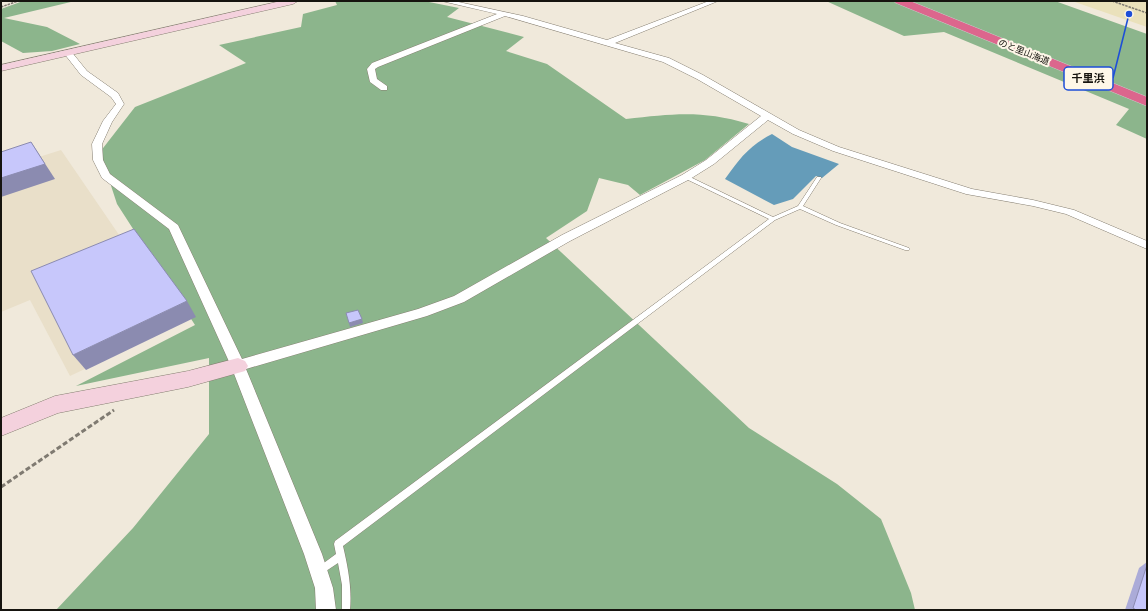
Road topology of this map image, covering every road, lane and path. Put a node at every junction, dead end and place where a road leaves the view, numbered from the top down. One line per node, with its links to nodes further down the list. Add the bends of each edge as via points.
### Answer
1 (18, 1): 8 (path)
2 (293, 1): 12 (street)
3 (445, 1): 10 (street)
4 (715, 1): 11 (street)
5 (900, 1): 16 (highway, のと里山海道)
6 (912, 1): 15 (highway, のと里山海道)
7 (1112, 1): 9 (path)
8 (1, 7)
9 (1147, 13)
10 (504, 14): 11 (street); 14 (street, via 375,65 372,69 373,80)
11 (610, 42): 17 (street, via 680,65)
12 (67, 52): 13 (street); 24 (street, via 84,73 115,95 120,104 96,144 98,160 106,176 174,227)
13 (1, 68)
14 (384, 88)
15 (1147, 96)
16 (1147, 102)
17 (767, 116): 18 (street, via 710,162); 22 (street, via 836,149 964,191 1070,212)
18 (686, 177): 21 (lane); 24 (street, via 566,238 459,299)
19 (819, 178): 20 (lane)
20 (800, 207): 21 (lane); 23 (lane)
21 (773, 219): 28 (lane, via 338,544)
22 (1147, 245)
23 (907, 249)
24 (238, 366): 26 (street, via 188,379 55,405); 29 (street)
25 (117, 408): 27 (path)
26 (1, 427)
27 (1, 487)
28 (341, 556): 29 (lane); 31 (lane, via 347,592)
29 (319, 572): 30 (street, via 324,588)
30 (326, 610)
31 (346, 610)

